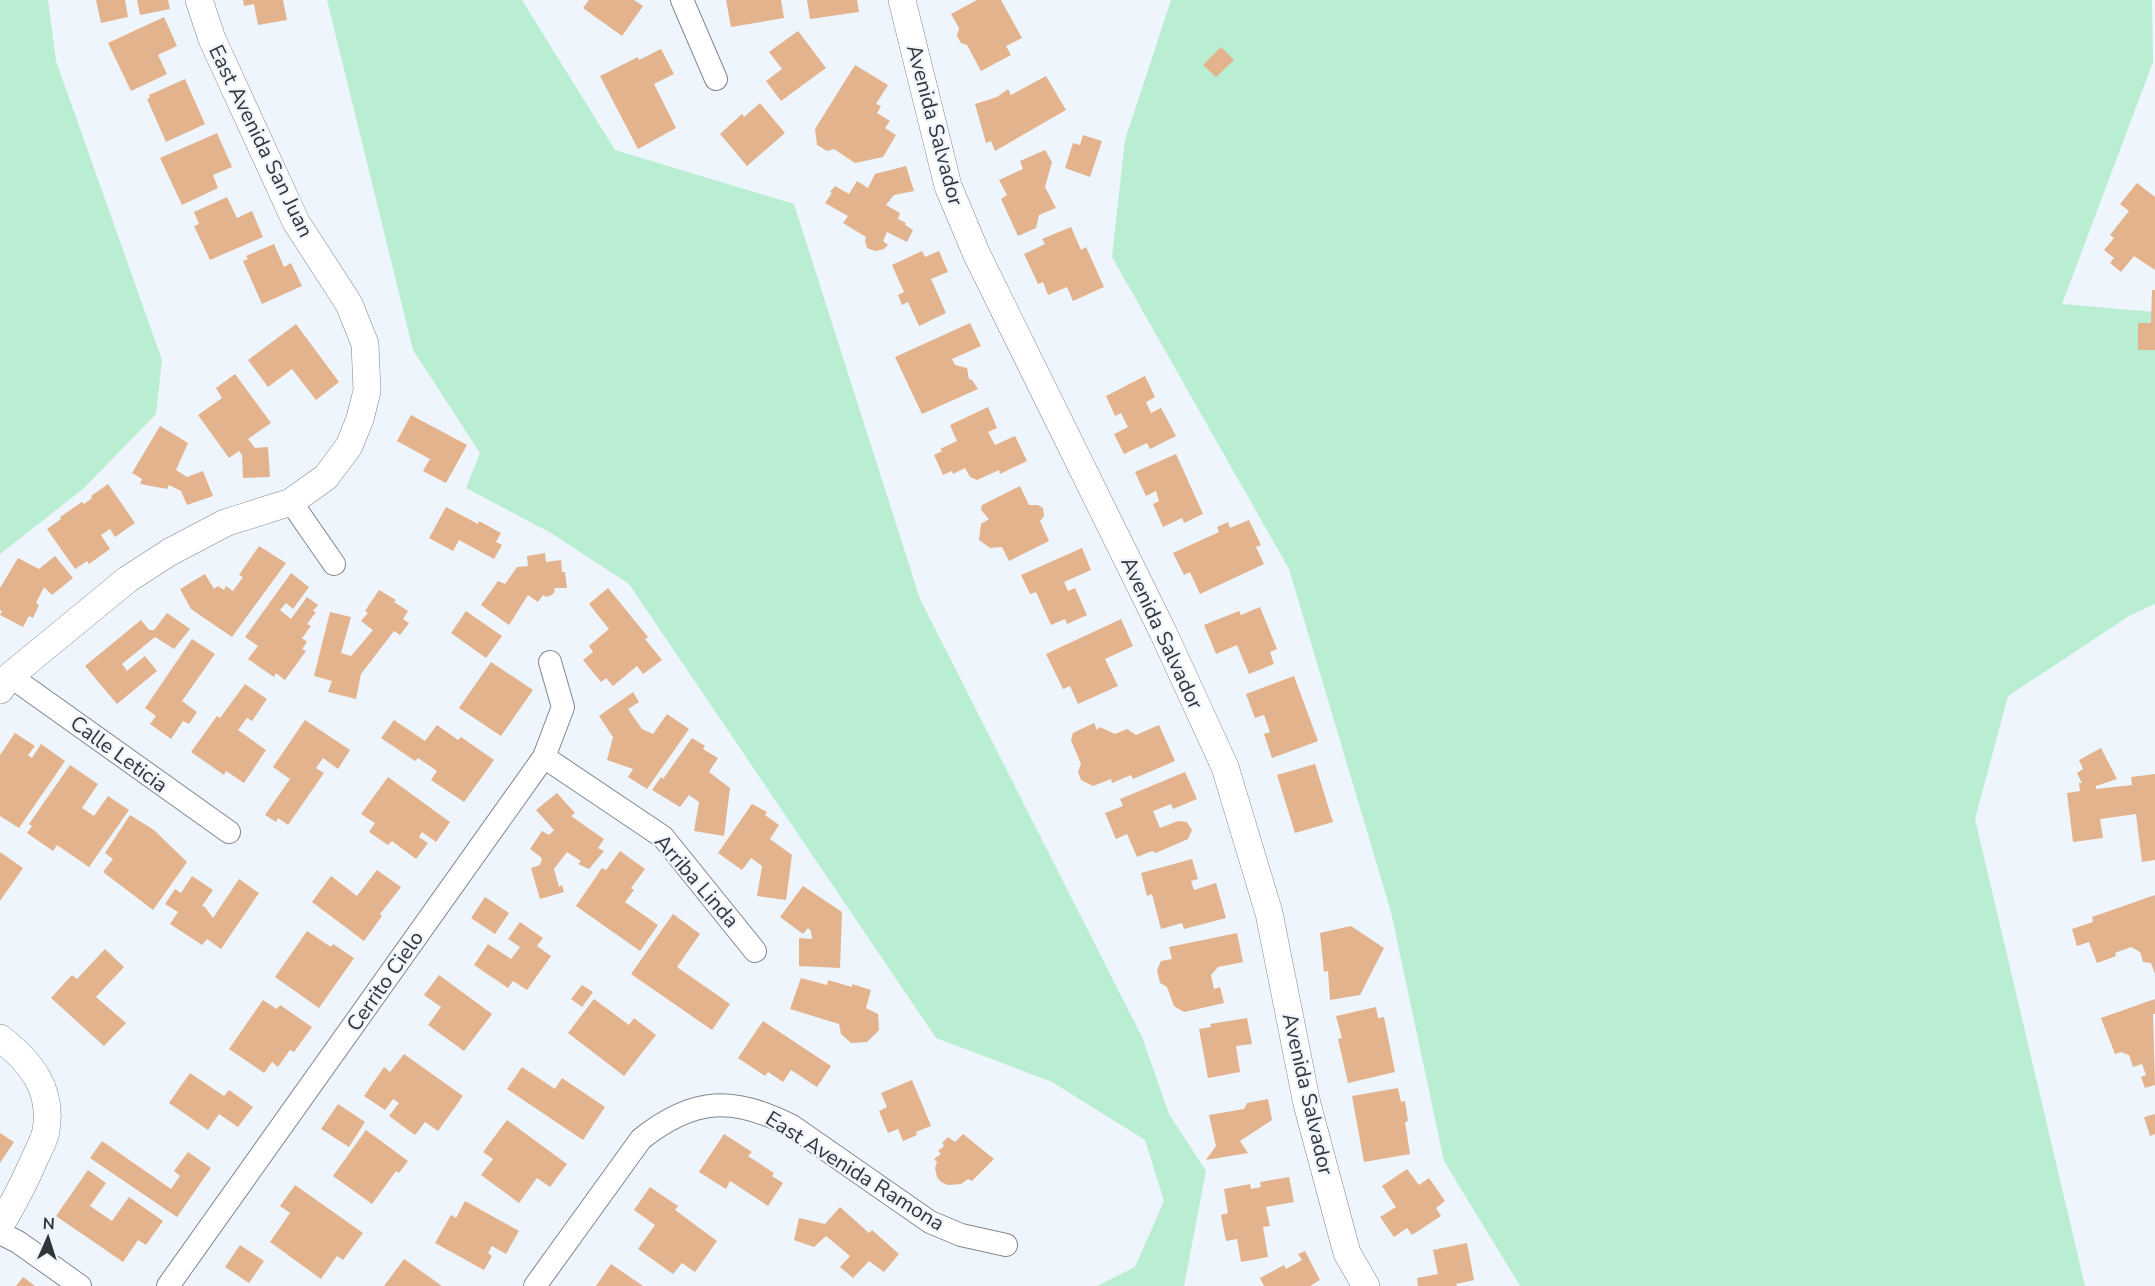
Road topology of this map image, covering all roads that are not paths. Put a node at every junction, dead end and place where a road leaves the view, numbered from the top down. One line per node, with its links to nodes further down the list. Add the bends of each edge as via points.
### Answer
1 (199, 0): 5 (street, East Avenida San Juan, via 212,39 296,222 349,304 365,344 368,391 349,446 326,477)
2 (682, 0): 4 (street)
3 (903, 0): 19 (street, Avenida Salvador, via 948,186 977,255 1163,632 1225,767 1269,913 1307,1104 1347,1253)
4 (716, 79)
5 (291, 502): 6 (street); 8 (street, East Avenida San Juan, via 225,523 170,552 128,579)
6 (334, 564)
7 (550, 662): 9 (street, Cerrito Cielo, via 563,706)
8 (5, 683): 10 (street, Calle Leticia)
9 (544, 757): 11 (street, Arriba Linda, via 663,837); 17 (street, Cerrito Cielo)
10 (228, 832)
11 (755, 951)
12 (0, 1038): 13 (street, via 21,1054 37,1074 48,1106 46,1132 21,1191)
13 (0, 1226)
14 (0, 1233): 16 (street)
15 (1006, 1245): 18 (street, East Avenida Ramona, via 943,1229 792,1126 767,1113 728,1104 675,1116 641,1139)
16 (80, 1286)
17 (168, 1286)
18 (535, 1286)
19 (1366, 1286)

